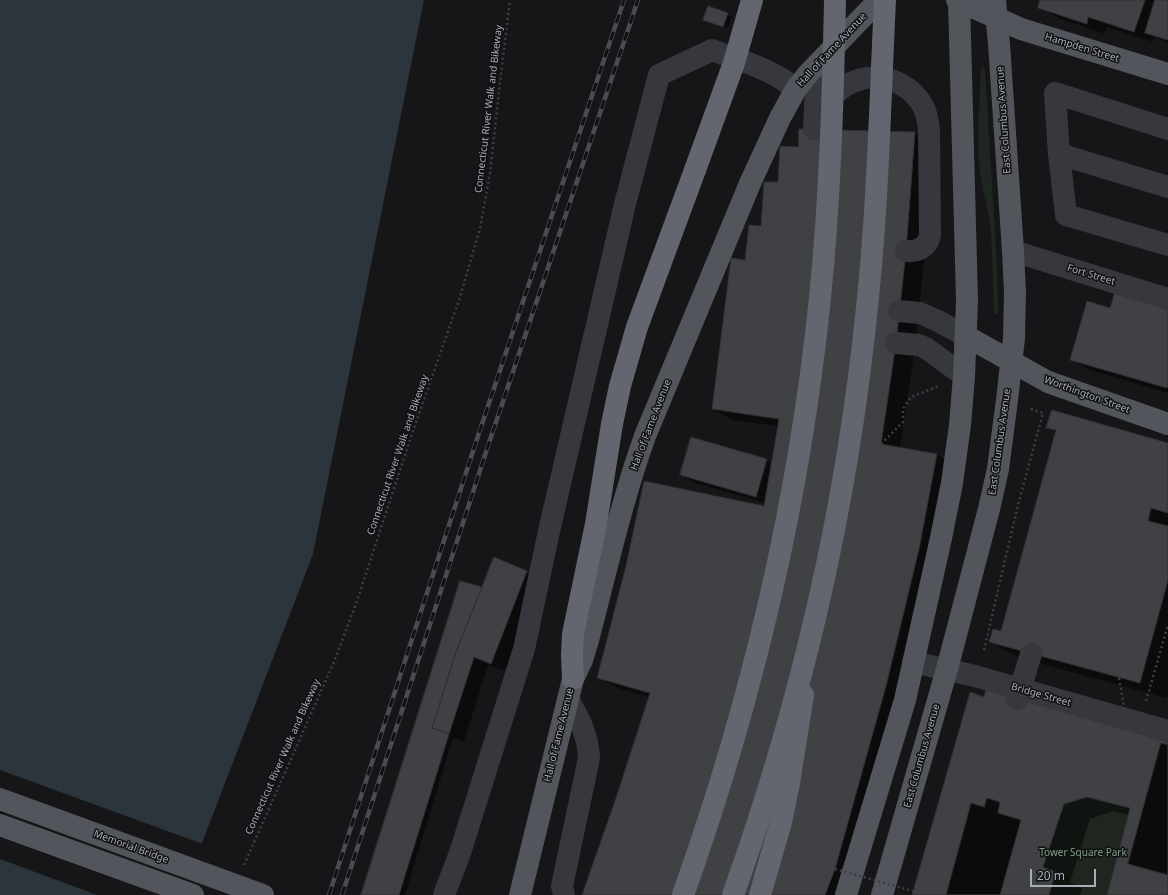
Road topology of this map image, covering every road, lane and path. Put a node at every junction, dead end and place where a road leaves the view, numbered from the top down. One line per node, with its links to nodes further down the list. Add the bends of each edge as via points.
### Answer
1 (510, 0): 36 (path, Connecticut River Walk and Bikeway, via 490,173 480,228 462,292 334,662)
2 (752, 0): 29 (highway, bridge, via 734,63 637,328 620,386 574,634)
3 (835, 0): 43 (highway, bridge, via 832,126 822,282 797,466 781,552 752,676 729,758)
4 (879, 0): 8 (main road, Hall of Fame Avenue)
5 (885, 0): 24 (highway, bridge, via 867,306 845,465)
6 (959, 0): 7 (main road, Hampden Street); 19 (main road)
7 (996, 9): 9 (main road, Hampden Street, via 1021,29); 17 (main road, East Columbus Avenue)
8 (831, 50): 10 (main road, Hall of Fame Avenue); 11 (street); 11 (street)
9 (1168, 74)
10 (796, 89): 29 (main road, Hall of Fame Avenue, via 751,181 645,436 624,500 588,640); 40 (street, via 773,73 712,50 659,75 625,204 524,649 460,853)
11 (826, 129): 16 (street, bridge, via 824,112 832,97 851,82 879,78 897,82 907,88 920,102 929,130 930,235 923,247 911,252)
12 (1168, 129): 13 (street, via 1055,94)
13 (1059, 154): 14 (street); 15 (street, via 1066,215)
14 (1168, 187)
15 (1168, 245)
16 (906, 251)
17 (1013, 251): 18 (street, Fort Street); 20 (main road, East Columbus Avenue, via 1015,313)
18 (1168, 299)
19 (966, 336): 20 (main road, Worthington Street); 21 (main road); 21 (street, via 920,314 898,327)
20 (1011, 362): 22 (main road, Worthington Street, via 1048,382); 27 (main road, East Columbus Avenue, via 995,487)
21 (964, 376): 26 (main road, via 960,425 950,490 935,570)
22 (1167, 420)
23 (1168, 625): 31 (path)
24 (813, 627): 44 (highway, bridge, via 772,778); 45 (highway, bridge, via 789,783 781,822)
25 (1032, 654): 30 (street)
26 (913, 662): 27 (street, Bridge Street); 46 (main road, via 905,700)
27 (947, 669): 30 (street, Bridge Street); 47 (main road, East Columbus Avenue)
28 (1119, 678): 31 (path, bridge)
29 (570, 689): 41 (main road, Hall of Fame Avenue); 42 (street, via 585,732 589,758 562,886)
30 (1018, 694): 31 (street, Bridge Street)
31 (1134, 727): 32 (street, Bridge Street)
32 (1168, 731)
33 (0, 799): 39 (main road, Memorial Bridge, bridge)
34 (0, 825): 38 (main road)
35 (835, 869): 37 (path, bridge)
36 (242, 871)
37 (913, 891)
38 (193, 895)
39 (263, 895)
40 (444, 895)
41 (520, 895)
42 (564, 895)
43 (683, 895)
44 (733, 895)
45 (760, 895)
46 (846, 895)
47 (882, 895)

